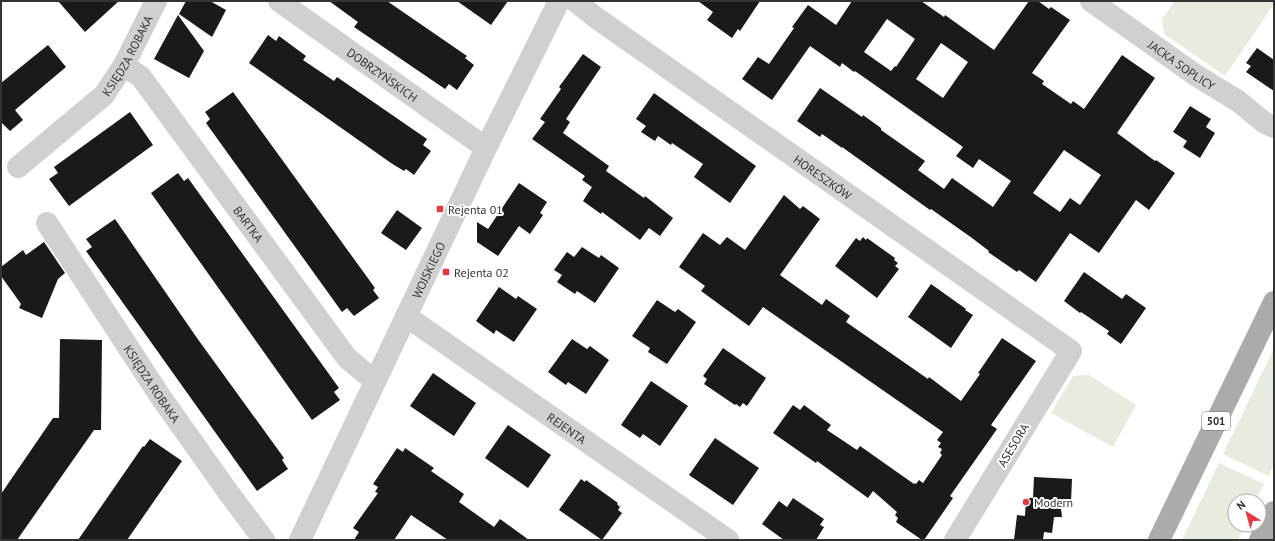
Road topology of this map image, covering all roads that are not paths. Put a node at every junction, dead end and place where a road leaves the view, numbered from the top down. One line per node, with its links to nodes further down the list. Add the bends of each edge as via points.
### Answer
1 (156, 1): 6 (street, KSIĘDZA ROBAKA)
2 (279, 1): 8 (street, DOBRZYŃSKICH)
3 (559, 1): 8 (street, WOJSKIEGO)
4 (575, 1): 13 (street, HORESZKÓW)
5 (1091, 1): 7 (street, JACKA SOPLICY)
6 (124, 65): 9 (street, KSIĘDZA ROBAKA, via 104,95); 14 (street, BARTKA, via 141,77 347,358)
7 (1274, 127)
8 (486, 148): 12 (street, WOJSKIEGO)
9 (18, 167)
10 (47, 223): 16 (street, KSIĘDZA ROBAKA, via 160,396)
11 (1274, 302): 20 (main road, 501)
12 (406, 316): 14 (street, WOJSKIEGO); 18 (street, REJENTA)
13 (1072, 351): 19 (street, ASESORA)
14 (376, 379): 17 (street, WOJSKIEGO)
15 (1274, 512): 21 (main road)
16 (264, 540)
17 (300, 540)
18 (728, 540)
19 (955, 540)
20 (1159, 540)
21 (1260, 540)

